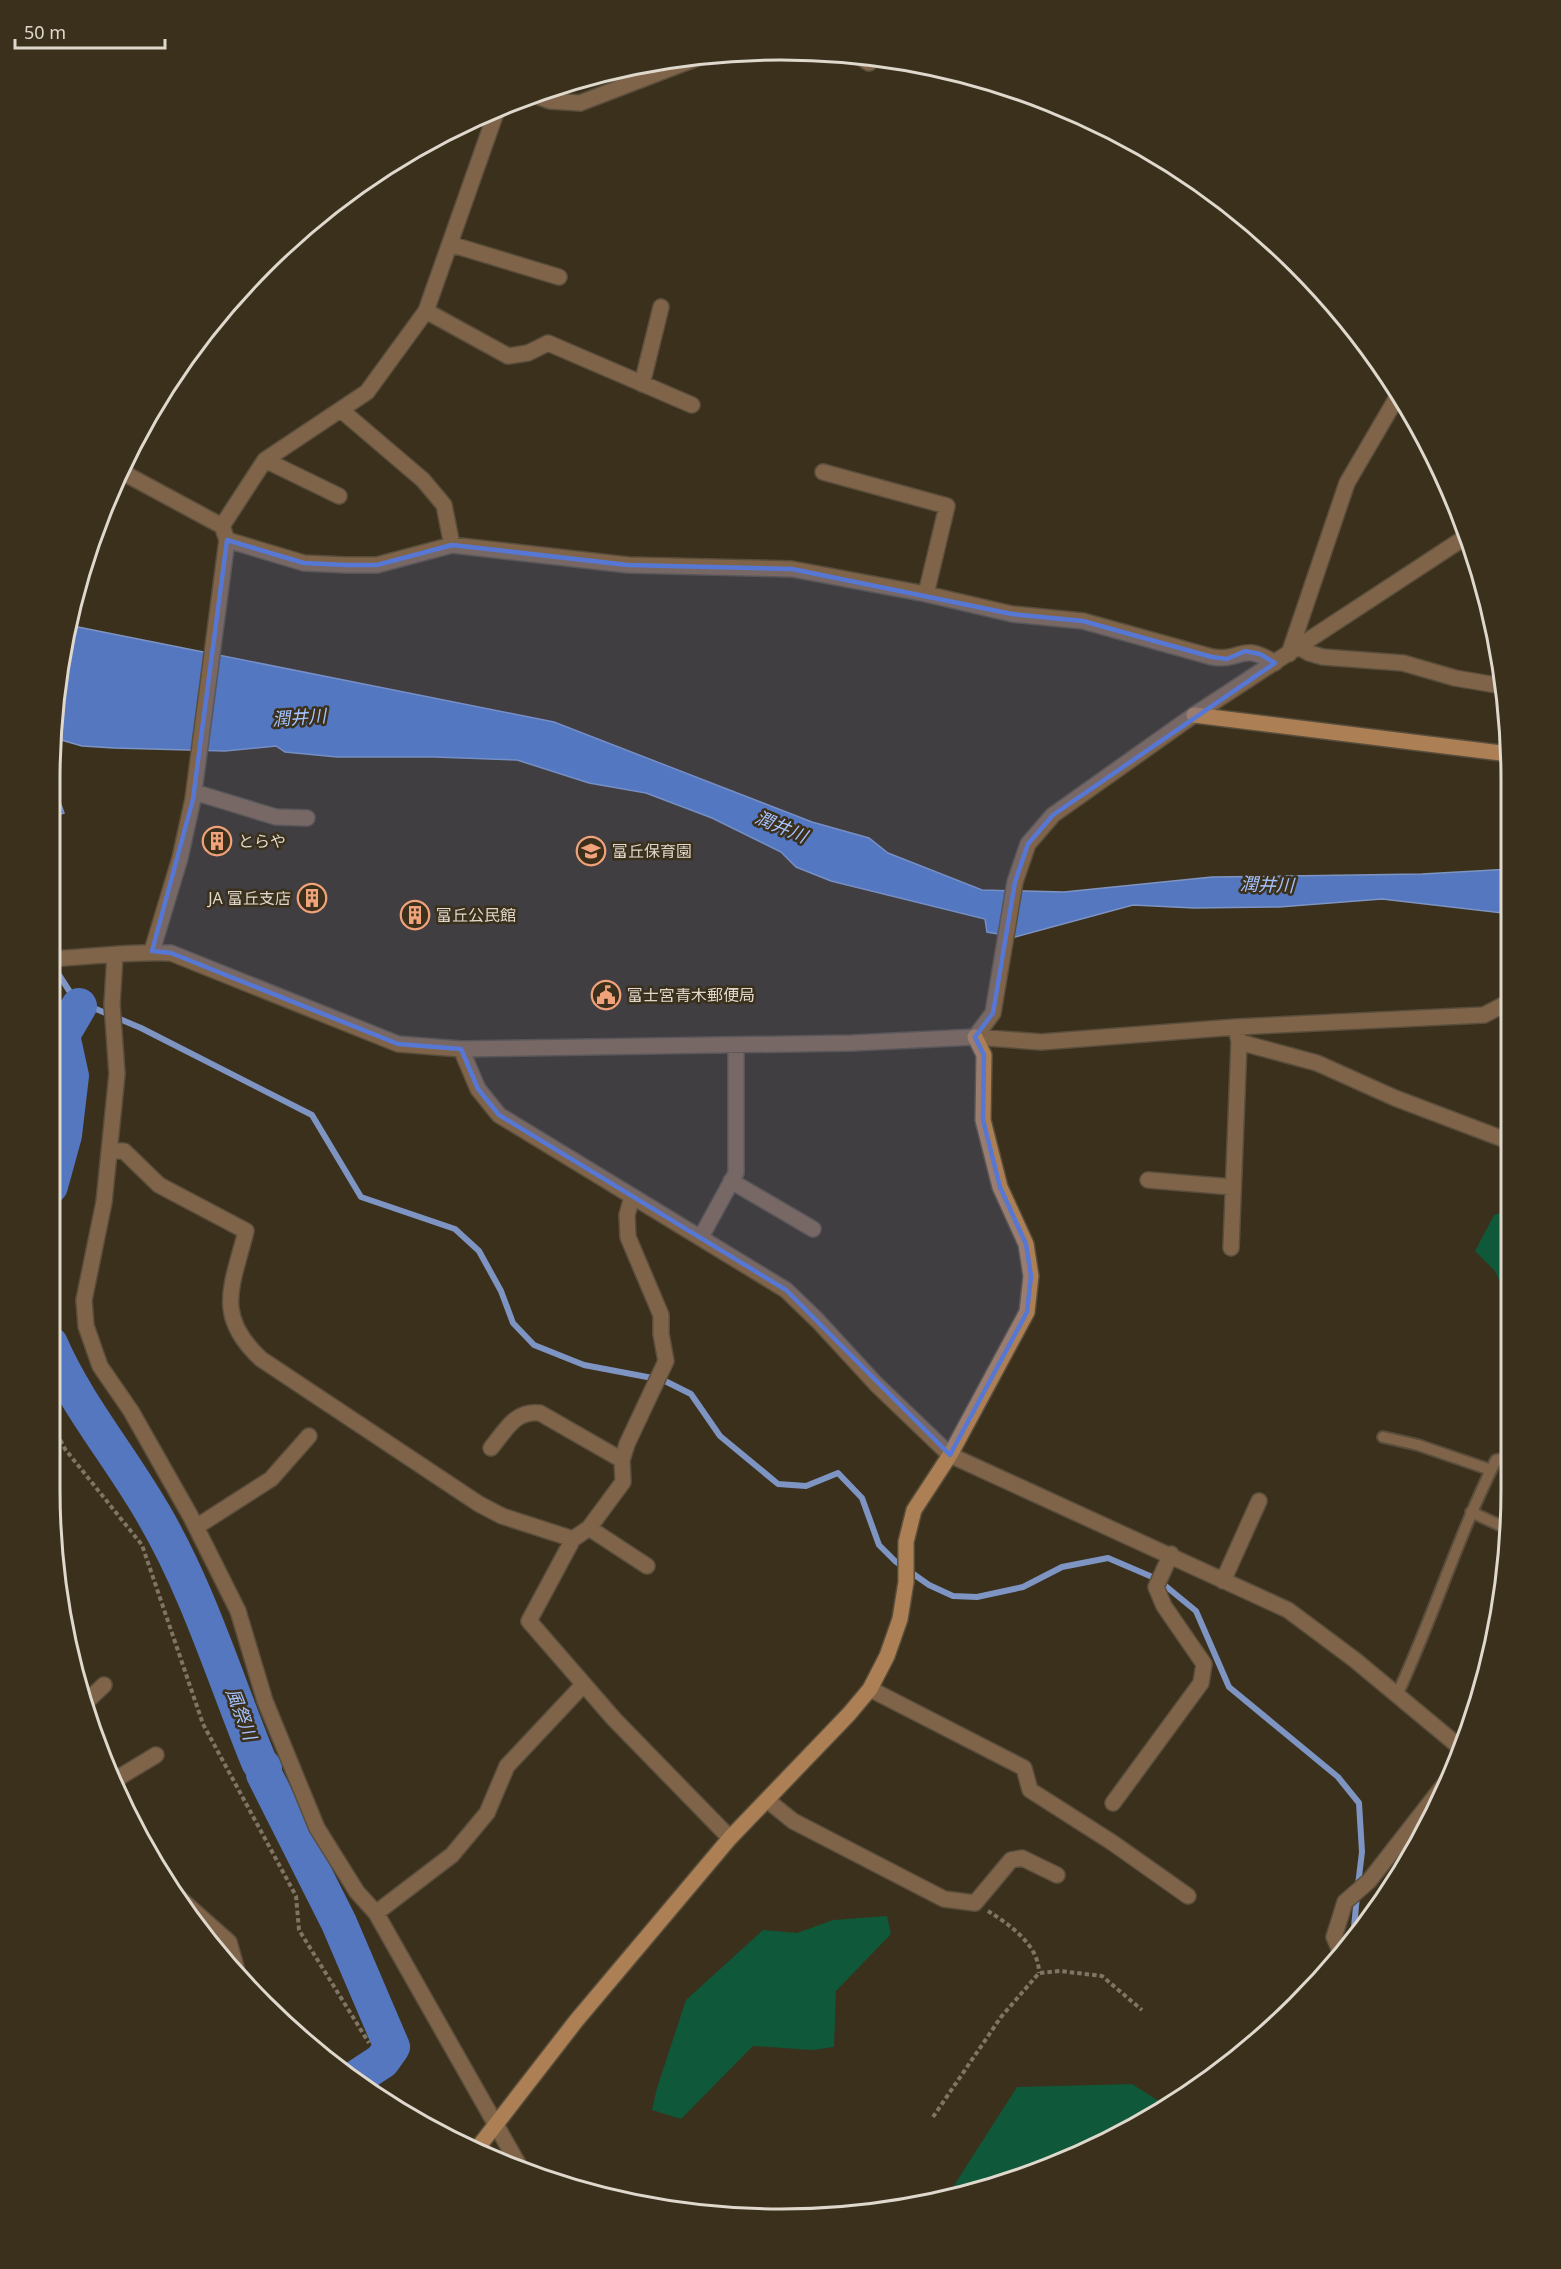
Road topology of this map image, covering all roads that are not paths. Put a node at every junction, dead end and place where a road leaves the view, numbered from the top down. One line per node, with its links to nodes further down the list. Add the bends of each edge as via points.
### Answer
1 (670, 69): 2 (street, via 580,104)
2 (546, 99)
3 (493, 120): 4 (street)
4 (450, 243): 5 (street); 7 (street)
5 (559, 277)
6 (661, 307): 8 (street)
7 (426, 311): 8 (street, via 508,356 528,353 548,343); 11 (street, via 367,392)
8 (642, 384): 10 (street)
9 (1394, 404): 20 (street, via 1347,483)
10 (692, 405)
11 (341, 410): 12 (street); 18 (street, via 423,480 444,504)
12 (265, 460): 15 (street); 16 (street)
13 (823, 472): 19 (street, via 947,506)
14 (128, 476): 16 (street)
15 (339, 496)
16 (225, 533): 18 (street, via 304,563 346,566 377,565); 25 (street, via 218,622)
17 (1460, 541): 20 (street)
18 (452, 545): 19 (street, via 628,565 792,569)
19 (926, 594): 21 (street, via 1012,614 1083,621 1212,657 1227,659 1245,651)
20 (1294, 650): 21 (street); 22 (street, via 1323,657 1403,663)
21 (1275, 663): 23 (street)
22 (1495, 685)
23 (1194, 715): 24 (street); 32 (street, via 1053,815 1028,844 1015,882 993,1013)
24 (1500, 753)
25 (194, 792): 26 (street, via 276,817); 27 (street, via 180,858)
26 (307, 818)
27 (152, 951): 28 (street); 34 (street, via 171,953 398,1044)
28 (115, 956): 29 (street); 36 (street, via 112,1025 117,1074)
29 (60, 959)
30 (1501, 1006): 31 (street, via 1484,1015)
31 (1237, 1035): 32 (street, via 1041,1042); 35 (street); 39 (street)
32 (975, 1037): 33 (street); 47 (street, via 984,1055 983,1120 1000,1187 1026,1244 1031,1276 1027,1312)
33 (736, 1045): 34 (street); 38 (street, via 736,1173)
34 (461, 1050): 40 (street, via 478,1089 500,1115)
35 (1501, 1138)
36 (110, 1151): 54 (street, via 84,1300 86,1326 100,1366 131,1411); 56 (street, via 124,1151 159,1185 246,1231 229,1305 243,1342 261,1359 487,1508)
37 (1148, 1180): 39 (street)
38 (731, 1181): 41 (street); 42 (street)
39 (1232, 1187): 43 (street)
40 (632, 1197): 42 (street); 49 (street, via 627,1215 628,1236 662,1315 666,1361)
41 (813, 1229)
42 (700, 1237): 47 (street, via 786,1290)
43 (1232, 1248)
44 (309, 1436): 54 (street, via 270,1479)
45 (1383, 1437): 50 (lane)
46 (491, 1448): 49 (street, via 519,1415 534,1412 566,1426)
47 (950, 1455): 57 (street); 62 (street, via 914,1510 906,1542 906,1582 900,1619)
48 (1501, 1459): 50 (lane, via 1496,1460)
49 (622, 1460): 55 (street, via 623,1482)
50 (1491, 1470): 52 (lane)
51 (1259, 1501): 59 (street)
52 (1471, 1512): 53 (lane); 63 (lane)
53 (1499, 1525)
54 (196, 1527): 74 (street, via 238,1611 265,1701 317,1828 357,1892)
55 (589, 1528): 56 (street); 58 (street)
56 (573, 1539): 60 (street, via 529,1621)
57 (1169, 1559): 59 (street); 69 (street, via 1156,1587 1164,1606 1204,1664 1201,1683)
58 (647, 1566)
59 (1223, 1581): 63 (street, via 1288,1610)
60 (584, 1684): 71 (street); 74 (street, via 507,1766 487,1813 452,1855)
61 (104, 1685): 64 (street)
62 (870, 1689): 68 (street); 73 (street, via 1024,1768 1030,1790)
63 (1397, 1695): 65 (street)
64 (91, 1697)
65 (1454, 1743)
66 (156, 1755): 67 (street)
67 (121, 1777)
68 (767, 1800): 71 (street); 72 (street, via 793,1821 944,1899 975,1903 1011,1860 1022,1858)
69 (1113, 1803)
70 (1427, 1806): 76 (street, via 1369,1881 1345,1902 1334,1937)
71 (730, 1838): 78 (street, via 576,2020)
72 (1057, 1875)
73 (1188, 1896)
74 (376, 1913): 78 (street)
75 (203, 1919): 77 (street, via 229,1942)
76 (1337, 1945)
77 (233, 1957)
78 (497, 2126): 79 (street); 80 (street)
79 (482, 2144)
80 (515, 2158)

